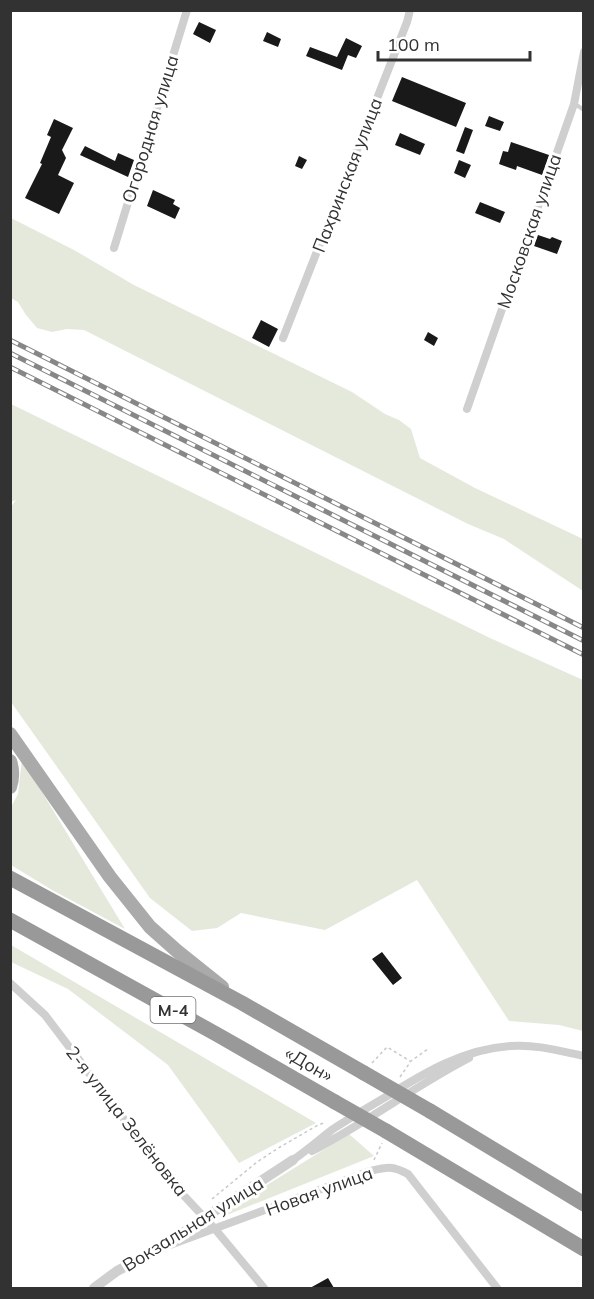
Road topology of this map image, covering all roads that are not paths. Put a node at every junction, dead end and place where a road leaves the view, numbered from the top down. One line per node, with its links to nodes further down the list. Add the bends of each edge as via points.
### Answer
1 (187, 10): 6 (street, Огородная улица)
2 (410, 10): 7 (street, Пахринская улица)
3 (584, 52): 4 (street, Московская улица)
4 (574, 104): 5 (lane); 8 (street, Московская улица)
5 (584, 110)
6 (114, 248)
7 (283, 339)
8 (467, 409)
9 (10, 734): 15 (main road, via 110,877 150,927)
10 (10, 760): 11 (main road)
11 (10, 787)
12 (10, 878): 15 (highway, «Дон» / М-4)
13 (10, 920): 22 (highway, «Дон» / М-4, bridge, via 386,1131)
14 (10, 983): 19 (street, 2-я улица Зелёновка, via 45,1015 174,1185)
15 (242, 1003): 18 (highway, «Дон» / М-4, bridge)
16 (584, 1056): 17 (street, via 511,1046 450,1060 332,1130)
17 (293, 1160): 19 (street, Вокзальная улица)
18 (584, 1204)
19 (201, 1214): 20 (street, 2-я улица Зелёновка); 21 (street, Вокзальная улица)
20 (215, 1229): 21 (street, Новая улица); 24 (street, 2-я улица Зелёновка); 25 (street, Новая улица, via 370,1171 399,1169 408,1174)
21 (161, 1248): 23 (street, Вокзальная улица)
22 (584, 1249)
23 (94, 1288)
24 (264, 1288)
25 (497, 1288)

